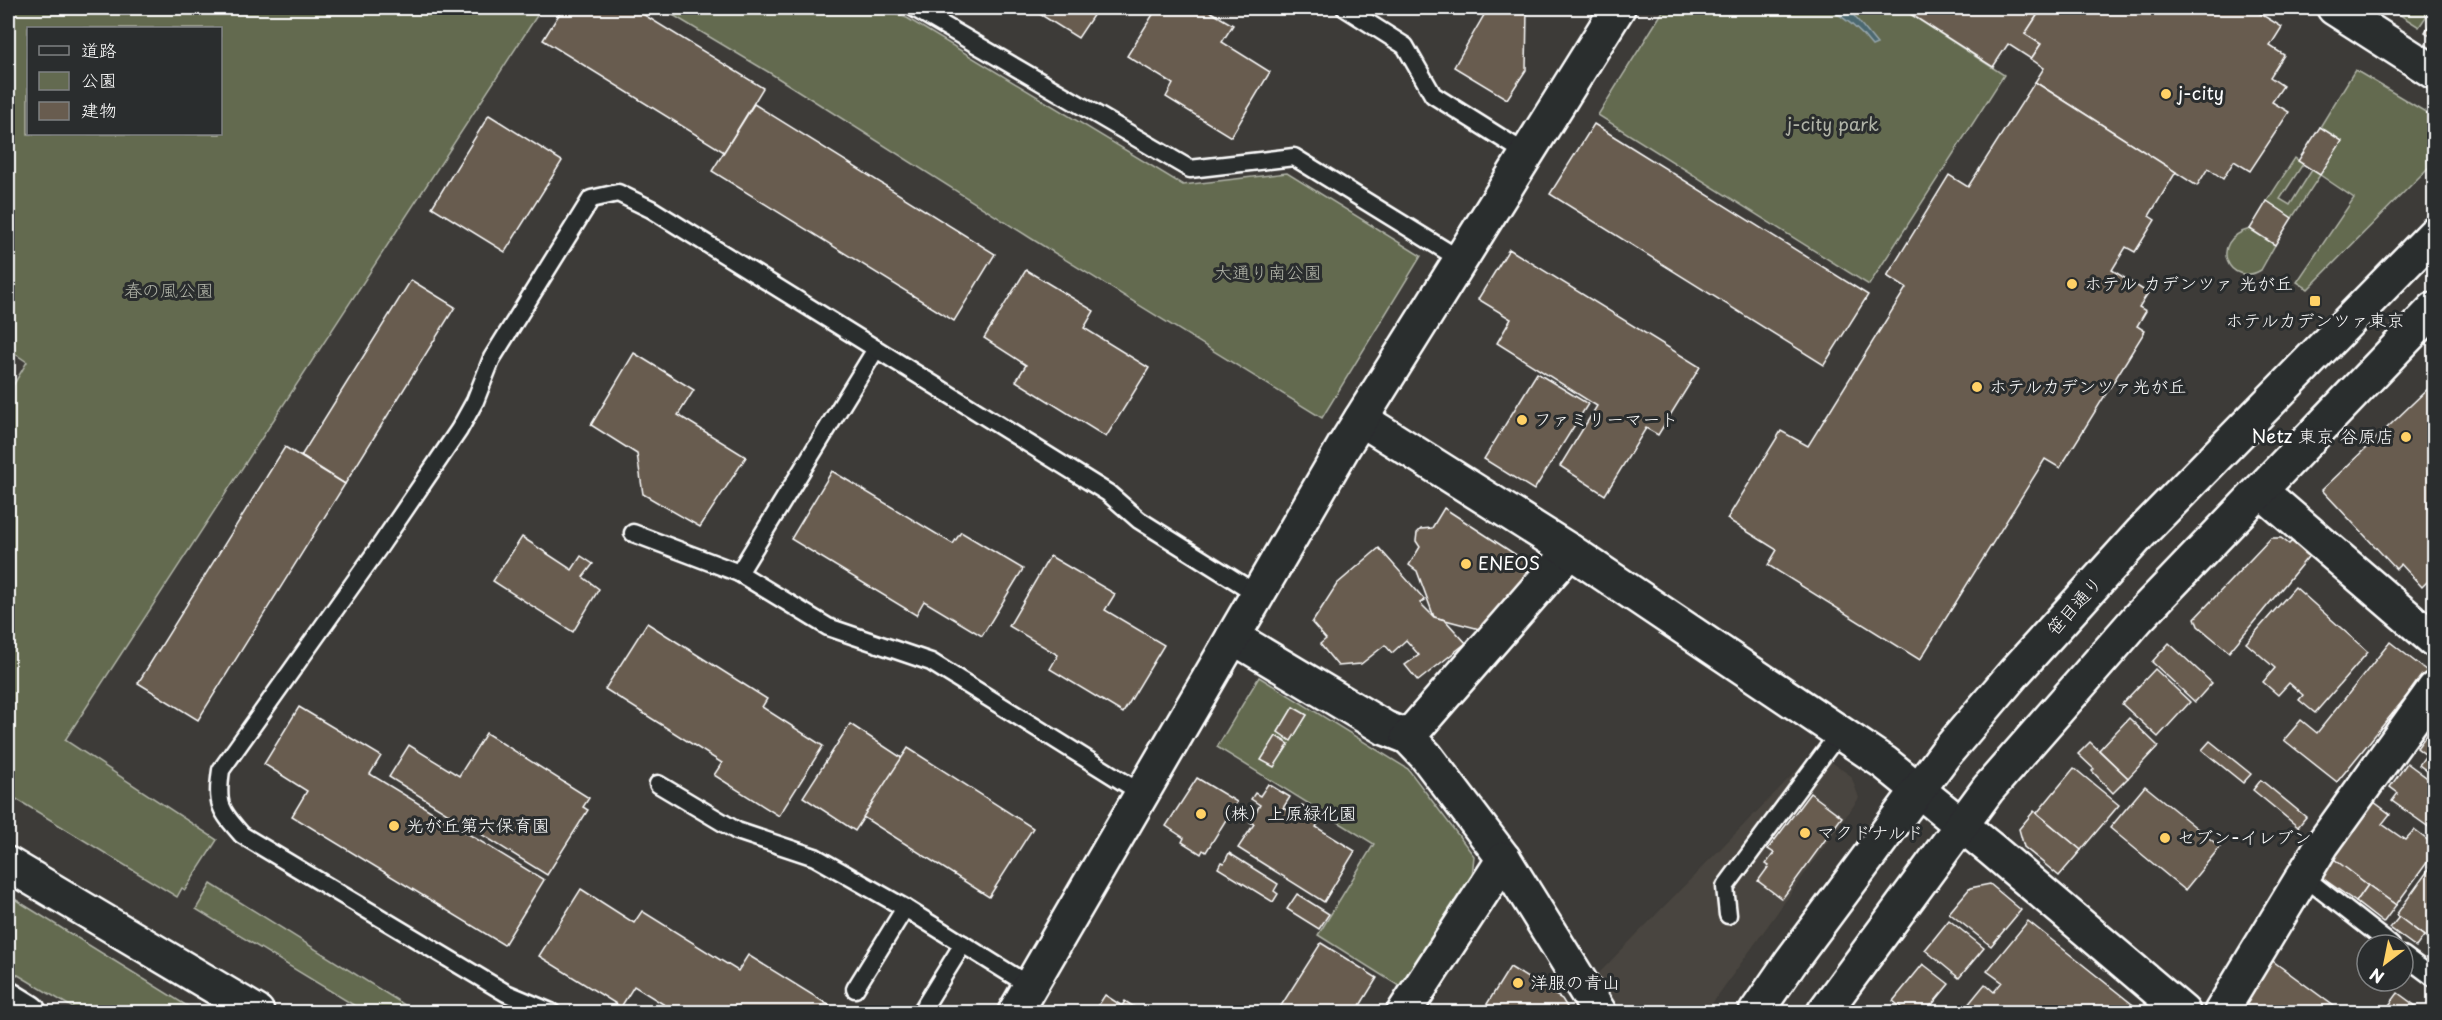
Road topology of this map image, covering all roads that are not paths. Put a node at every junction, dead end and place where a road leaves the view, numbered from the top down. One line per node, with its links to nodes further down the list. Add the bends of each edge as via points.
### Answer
1 (914, 8): 8 (lane, via 1190,169 1294,157)
2 (1345, 8): 6 (lane, via 1405,46 1433,95)
3 (1618, 8): 6 (street)
4 (2334, 8): 5 (street)
5 (2434, 72)
6 (1527, 154): 8 (street)
7 (2434, 234): 23 (street, 笹目通り, via 2141,533 2014,673)
8 (1461, 260): 11 (street)
9 (2434, 309): 12 (street)
10 (876, 349): 15 (lane); 16 (lane, via 1108,493 1139,520); 40 (lane, via 651,209 618,193 591,199 492,358 459,430 221,770 218,793 223,815 242,836 506,993)
11 (1361, 418): 14 (street); 16 (street)
12 (2262, 492): 18 (street); 25 (street, via 2138,618 1988,789)
13 (633, 533): 15 (lane)
14 (1570, 551): 20 (street); 21 (street)
15 (739, 573): 24 (lane, via 828,627 931,662)
16 (1257, 594): 17 (street)
17 (1233, 636): 21 (street, via 1385,728); 24 (street)
18 (2434, 640)
19 (2434, 688): 28 (street)
20 (1840, 732): 23 (street); 30 (lane, via 1725,887)
21 (1408, 737): 26 (street)
22 (658, 783): 29 (lane, via 737,831 815,856)
23 (1919, 790): 25 (street); 44 (street, 笹目通り)
24 (1141, 793): 37 (street)
25 (1962, 825): 45 (street); 46 (street)
26 (1504, 859): 42 (street); 43 (street)
27 (8, 864): 39 (street)
28 (2303, 876): 31 (lane); 47 (street)
29 (905, 909): 32 (lane); 35 (lane)
30 (1728, 915)
31 (2376, 933)
32 (963, 944): 37 (lane); 41 (lane)
33 (2415, 964): 34 (lane)
34 (2434, 978)
35 (855, 989)
36 (8, 999): 38 (street)
37 (1022, 999)
38 (29, 1012)
39 (257, 1012)
40 (551, 1012)
41 (921, 1012)
42 (1404, 1012)
43 (1599, 1012)
44 (1756, 1012)
45 (1824, 1012)
46 (2183, 1012)
47 (2221, 1012)

